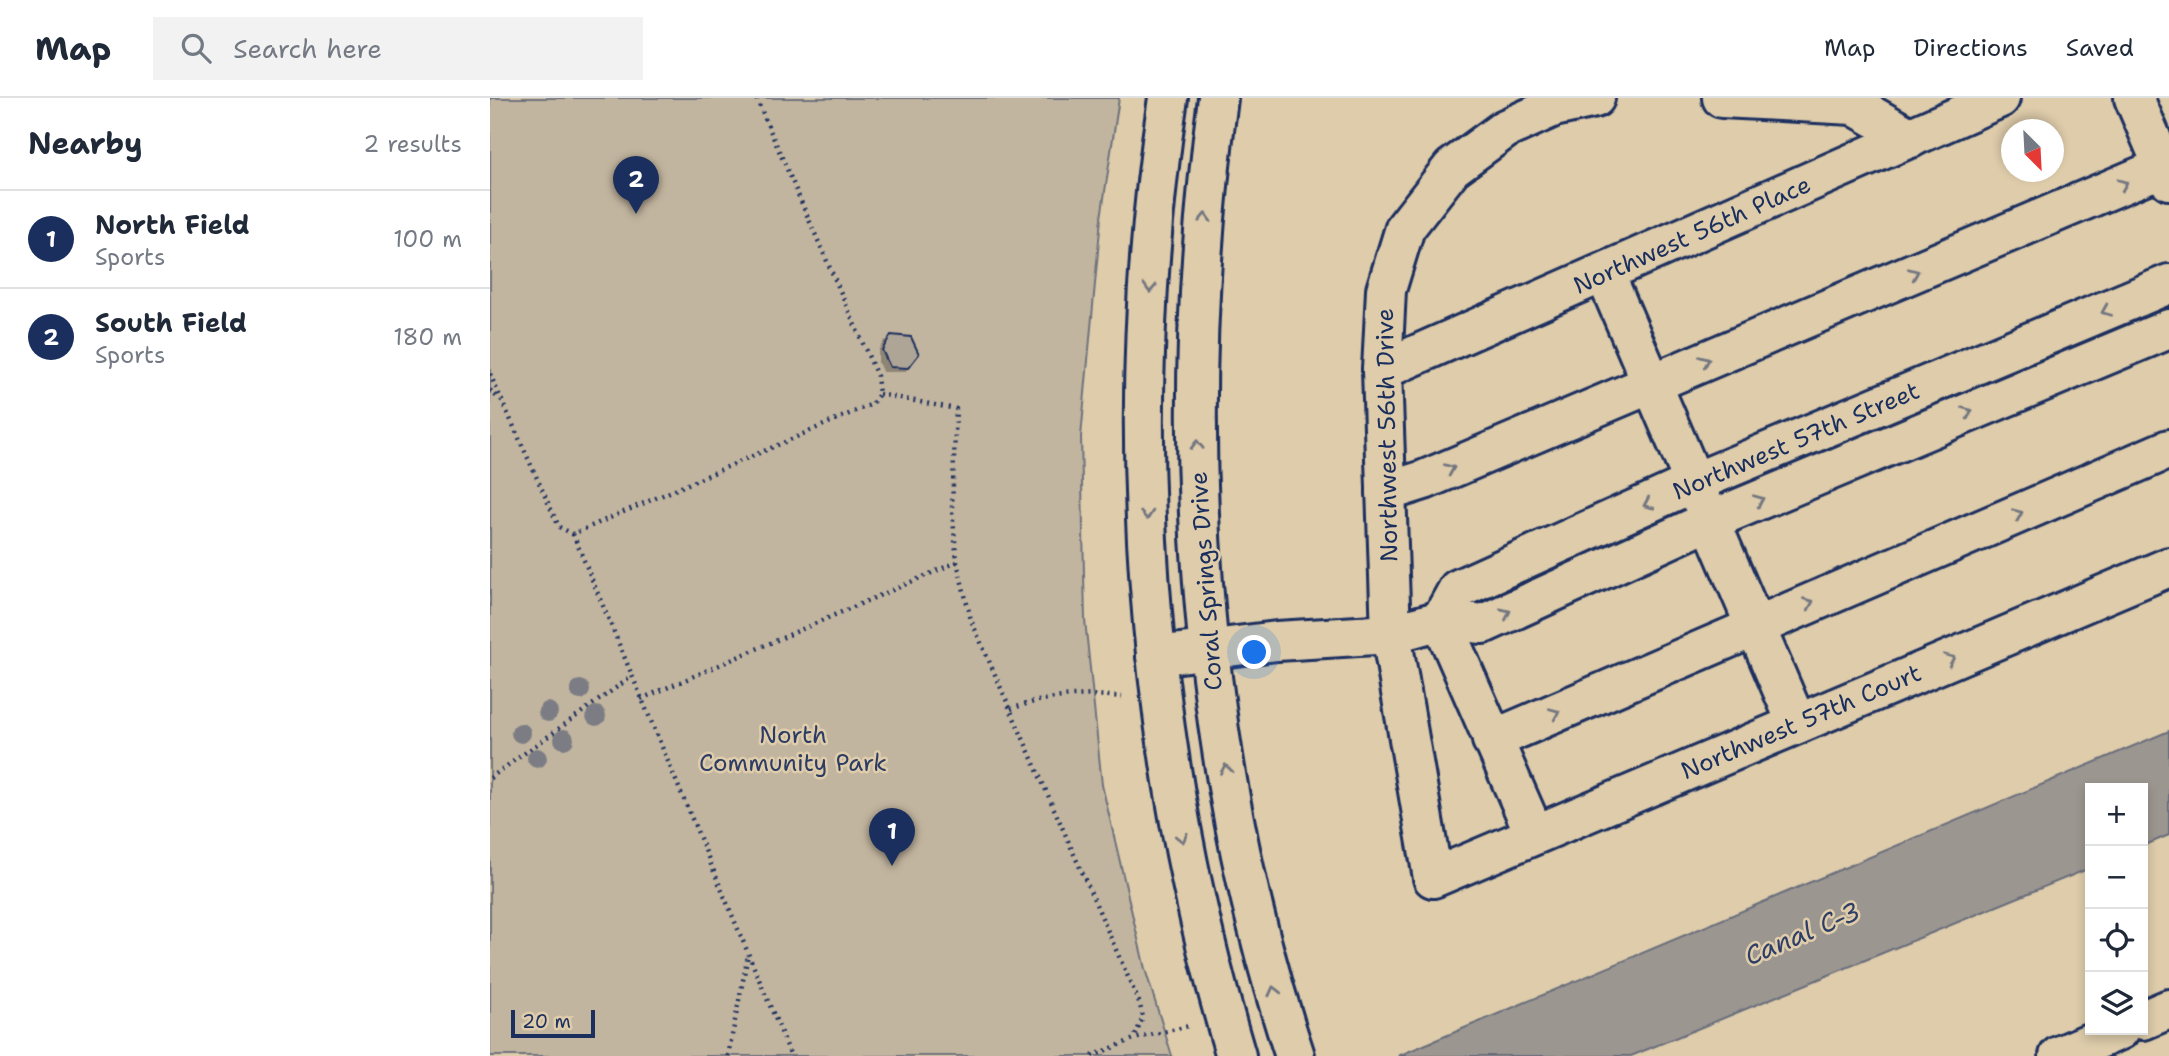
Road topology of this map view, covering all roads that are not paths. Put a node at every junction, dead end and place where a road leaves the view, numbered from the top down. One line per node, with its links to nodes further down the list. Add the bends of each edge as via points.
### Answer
1 (1168, 98): 23 (main road, one-way to 23, via 1156,178 1142,444)
2 (1218, 98): 22 (main road, Coral Springs Drive, one-way to 2, via 1196,443 1207,187)
3 (1595, 98): 12 (main road, Northwest 56th Drive, via 1554,107 1505,129 1452,168 1405,228 1386,290)
4 (1722, 98): 7 (main road, via 1853,105)
5 (2000, 98): 7 (main road, Northwest 56th Place)
6 (2134, 98): 8 (main road)
7 (1910, 138): 9 (main road, Northwest 56th Place)
8 (2166, 173): 13 (main road, one-way to 8)
9 (1605, 274): 12 (main road, Northwest 56th Place); 13 (main road)
10 (2169, 284): 15 (main road, Northwest 57th Street, one-way to 15)
11 (2169, 329): 17 (main road, Northwest 57th Street, one-way to 11)
12 (1382, 370): 16 (main road, Northwest 56th Drive)
13 (1651, 384): 15 (main road); 16 (main road, one-way to 13)
14 (2169, 449): 20 (main road, one-way to 14)
15 (1693, 483): 17 (main road); 19 (main road, Northwest 57th Street, one-way to 19, via 1458,589)
16 (1386, 492): 21 (main road, Northwest 56th Drive)
17 (1709, 520): 19 (main road, Northwest 57th Street, one-way to 17, via 1483,624); 20 (main road)
18 (2169, 567): 24 (main road, Northwest 57th Court, one-way to 18)
19 (1441, 620): 21 (main road, Northwest 57th Street); 25 (main road)
20 (1755, 626): 24 (main road); 25 (main road, one-way to 20)
21 (1391, 634): 22 (main road, Northwest 57th Street, via 1277,641); 27 (main road, Northwest 56th Drive)
22 (1208, 651): 23 (main road, Northwest 57th Street); 32 (main road, Coral Springs Drive, one-way to 22, via 1275,998 1233,815)
23 (1156, 656): 31 (main road, one-way to 31, via 1178,823)
24 (1797, 724): 26 (main road, Northwest 57th Court)
25 (1492, 740): 26 (main road)
26 (1534, 833): 27 (main road, Northwest 57th Court)
27 (1433, 878)
28 (2169, 1009): 29 (main road)
29 (2148, 1018)
30 (2108, 1035): 33 (main road)
31 (1236, 1056)
32 (1295, 1056)
33 (2059, 1056)

